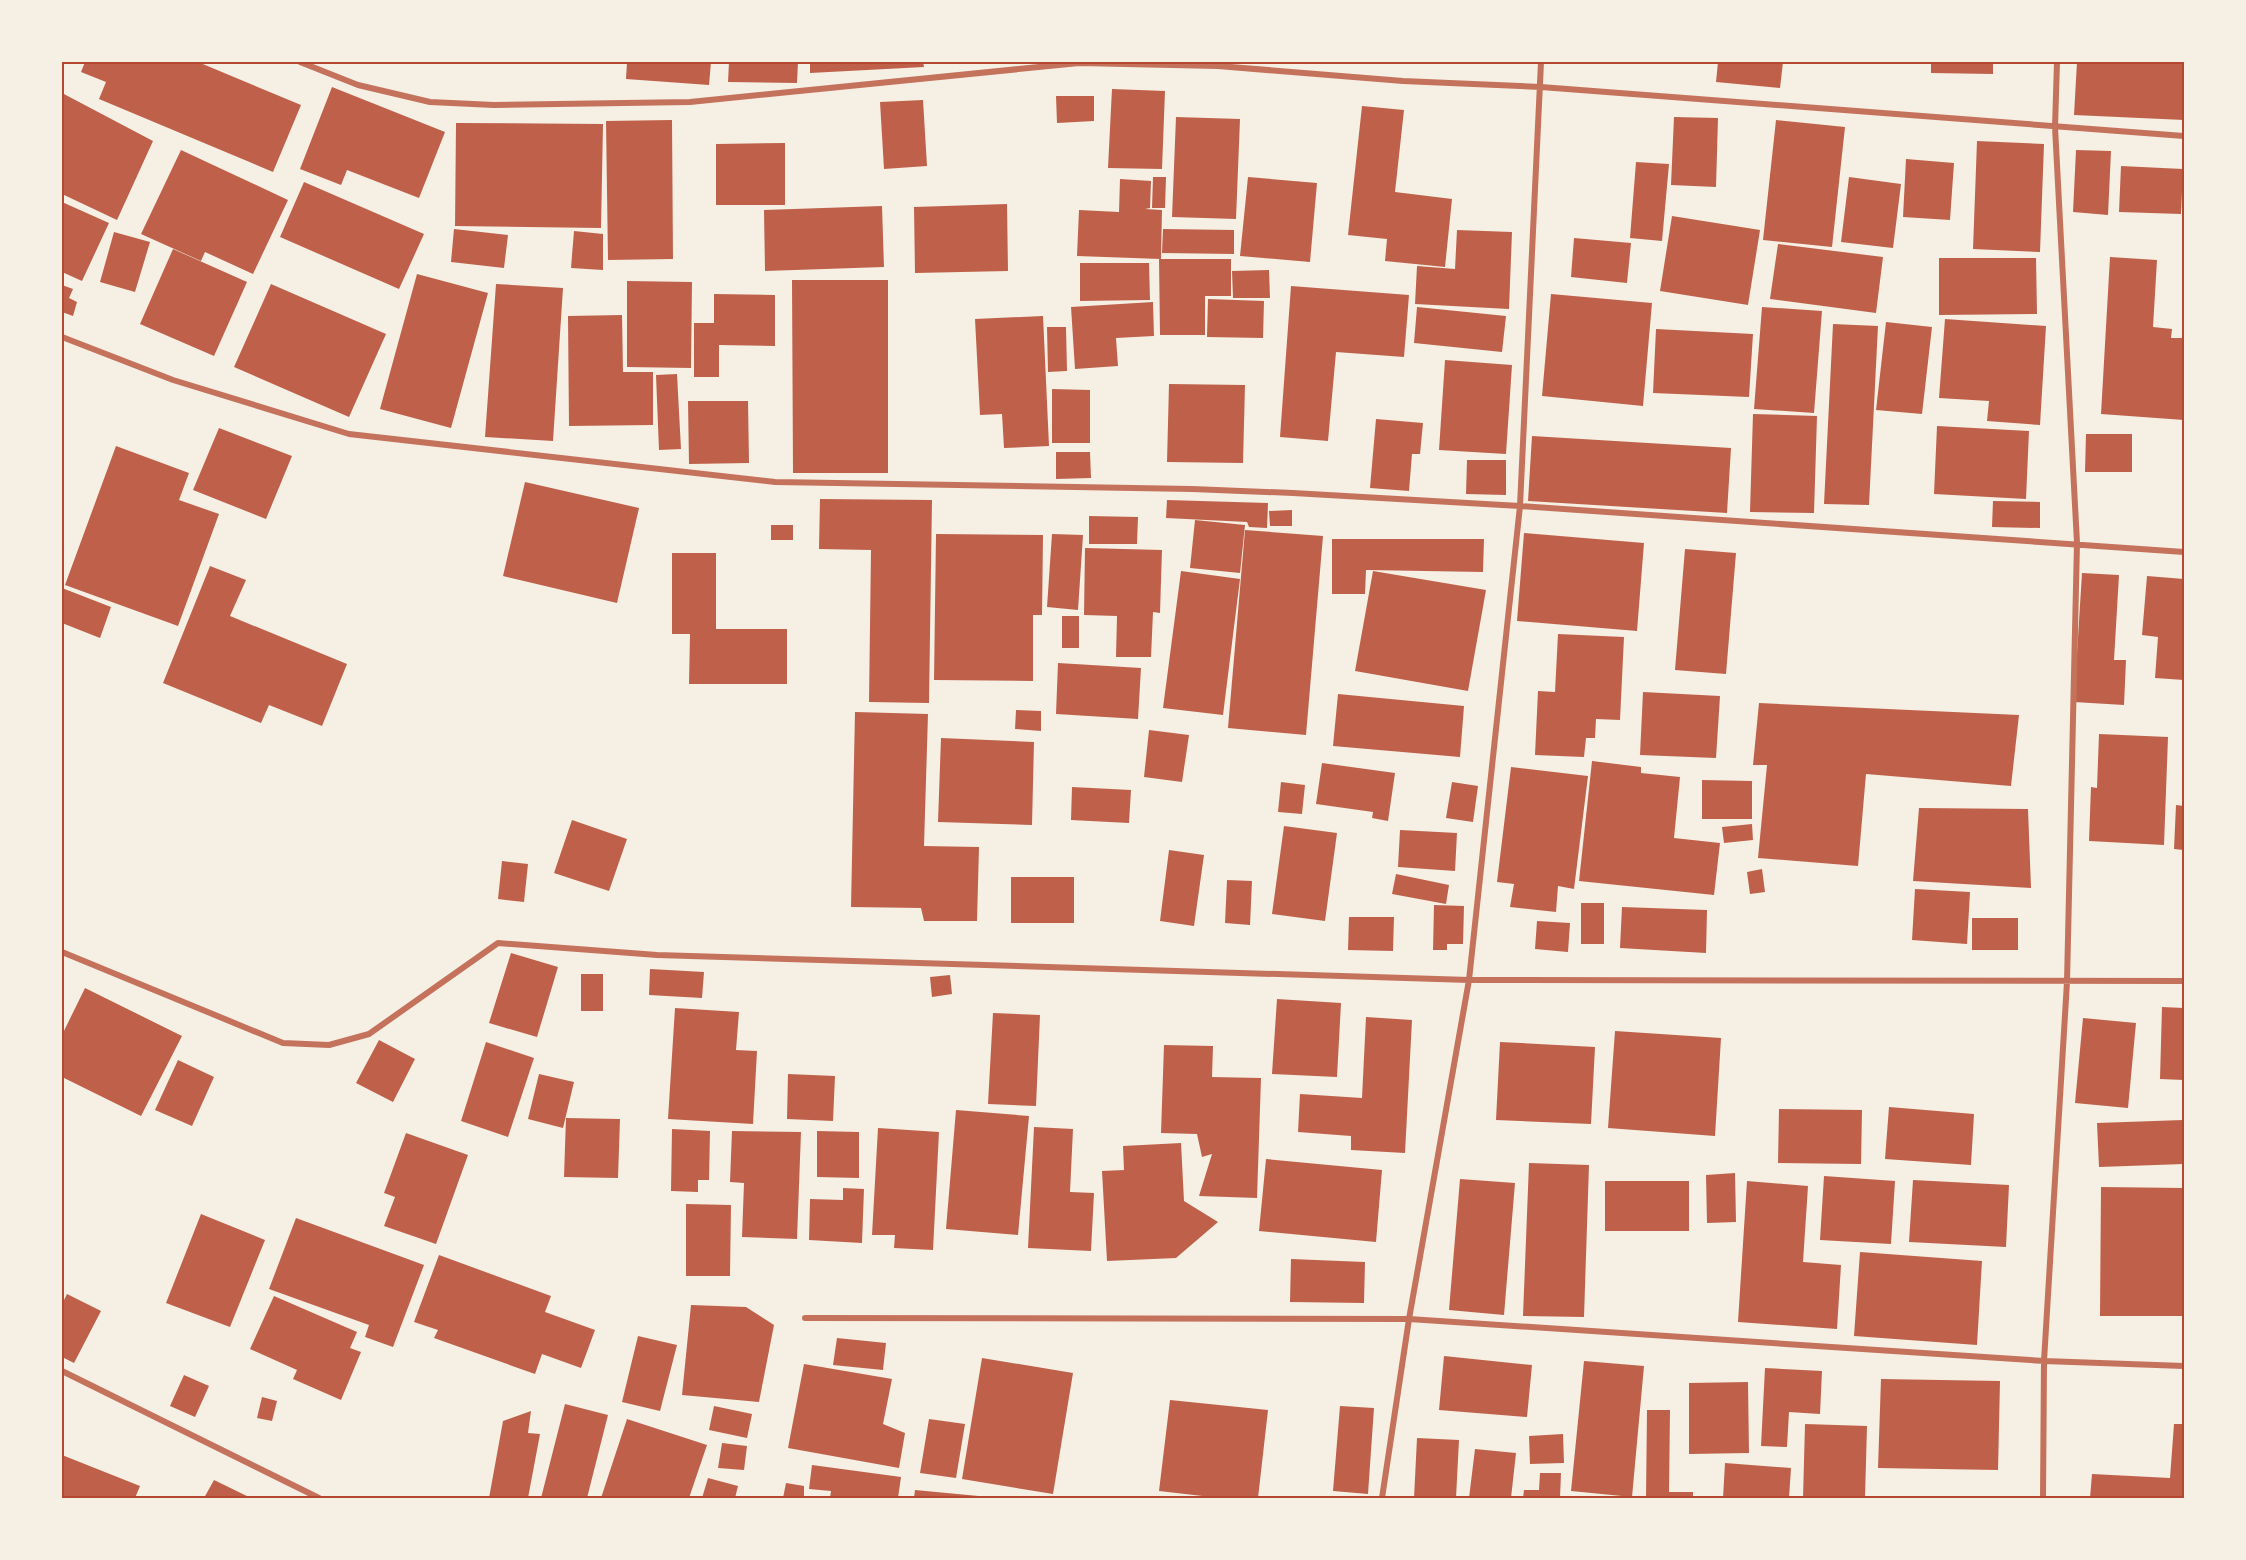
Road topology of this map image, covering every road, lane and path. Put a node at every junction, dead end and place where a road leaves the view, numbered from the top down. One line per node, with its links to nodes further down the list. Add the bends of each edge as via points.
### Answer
1 (300, 62): 4 (street, via 358,85 430,102 494,105 690,102 1079,63 1218,66)
2 (1541, 62): 4 (street)
3 (2057, 62): 5 (street)
4 (1541, 87): 5 (street); 8 (street)
5 (2055, 127): 6 (street); 9 (street)
6 (2184, 136)
7 (62, 337): 8 (street, via 173,380 349,434 775,482 1192,489)
8 (1520, 506): 9 (street); 12 (street)
9 (2077, 543): 10 (street); 14 (street)
10 (2184, 552)
11 (62, 952): 12 (street, via 284,1043 329,1045 369,1034 498,943 657,955)
12 (1469, 980): 14 (street); 16 (street)
13 (2184, 981): 14 (street)
14 (2067, 982): 17 (street)
15 (806, 1318): 16 (street)
16 (1409, 1319): 17 (street); 21 (street)
17 (2044, 1361): 18 (street); 22 (street)
18 (2184, 1366)
19 (62, 1371): 20 (street)
20 (319, 1498)
21 (1382, 1498)
22 (2043, 1498)

